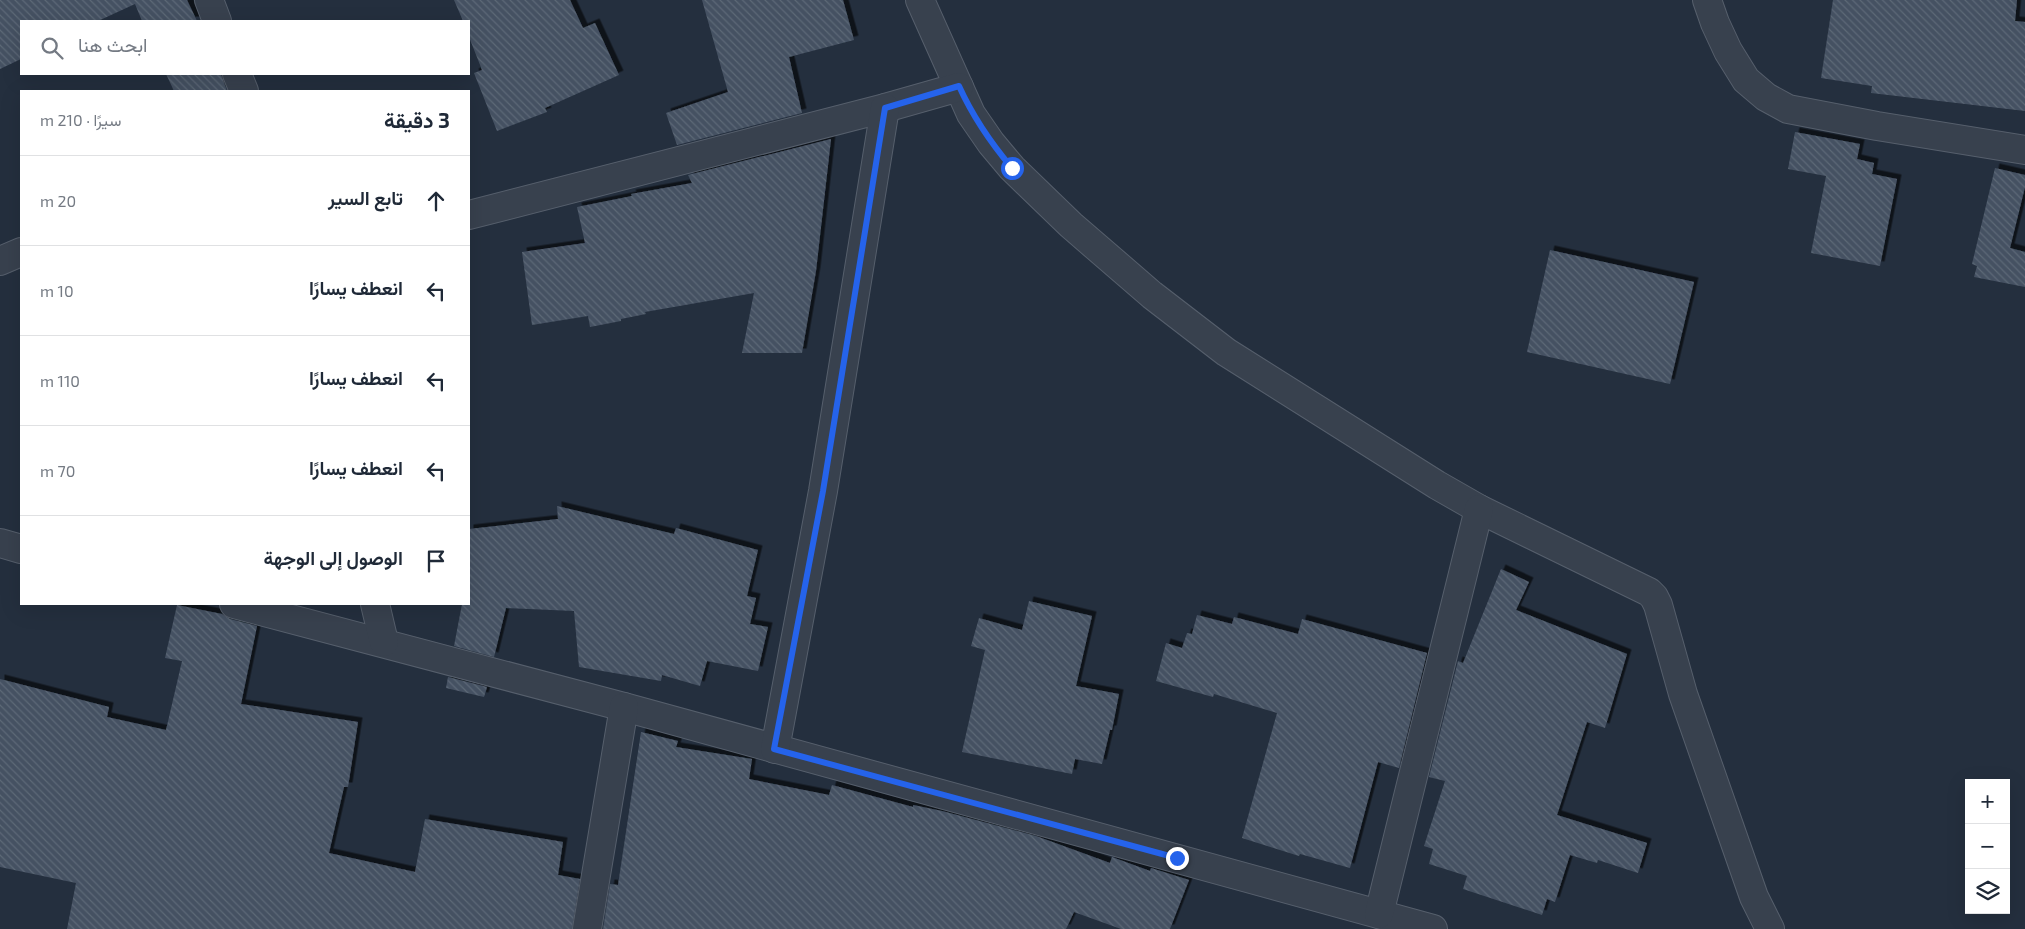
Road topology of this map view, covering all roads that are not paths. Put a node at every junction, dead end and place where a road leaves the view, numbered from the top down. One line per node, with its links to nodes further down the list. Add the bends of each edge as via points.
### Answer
1 (209, 0): 4 (street)
2 (920, 0): 6 (street)
3 (1706, 0): 9 (street, via 1728,51 1746,80 1766,97 1788,109)
4 (217, 20)
5 (237, 75): 7 (street)
6 (959, 86): 8 (street); 13 (street, via 971,114 1012,168 1070,225 1152,295 1226,352 1395,460)
7 (244, 90)
8 (885, 108): 10 (street); 20 (street, via 823,491)
9 (2025, 150)
10 (470, 215)
11 (20, 252): 12 (street)
12 (0, 261)
13 (1479, 509): 21 (street); 24 (street, via 1654,596 1686,703 1754,897)
14 (0, 544): 15 (street)
15 (20, 549)
16 (238, 605): 18 (street)
17 (375, 605): 18 (street)
18 (384, 642): 19 (street)
19 (624, 707): 20 (street); 22 (street)
20 (774, 749): 21 (street)
21 (1379, 914): 23 (street)
22 (587, 929)
23 (1433, 929)
24 (1770, 929)

